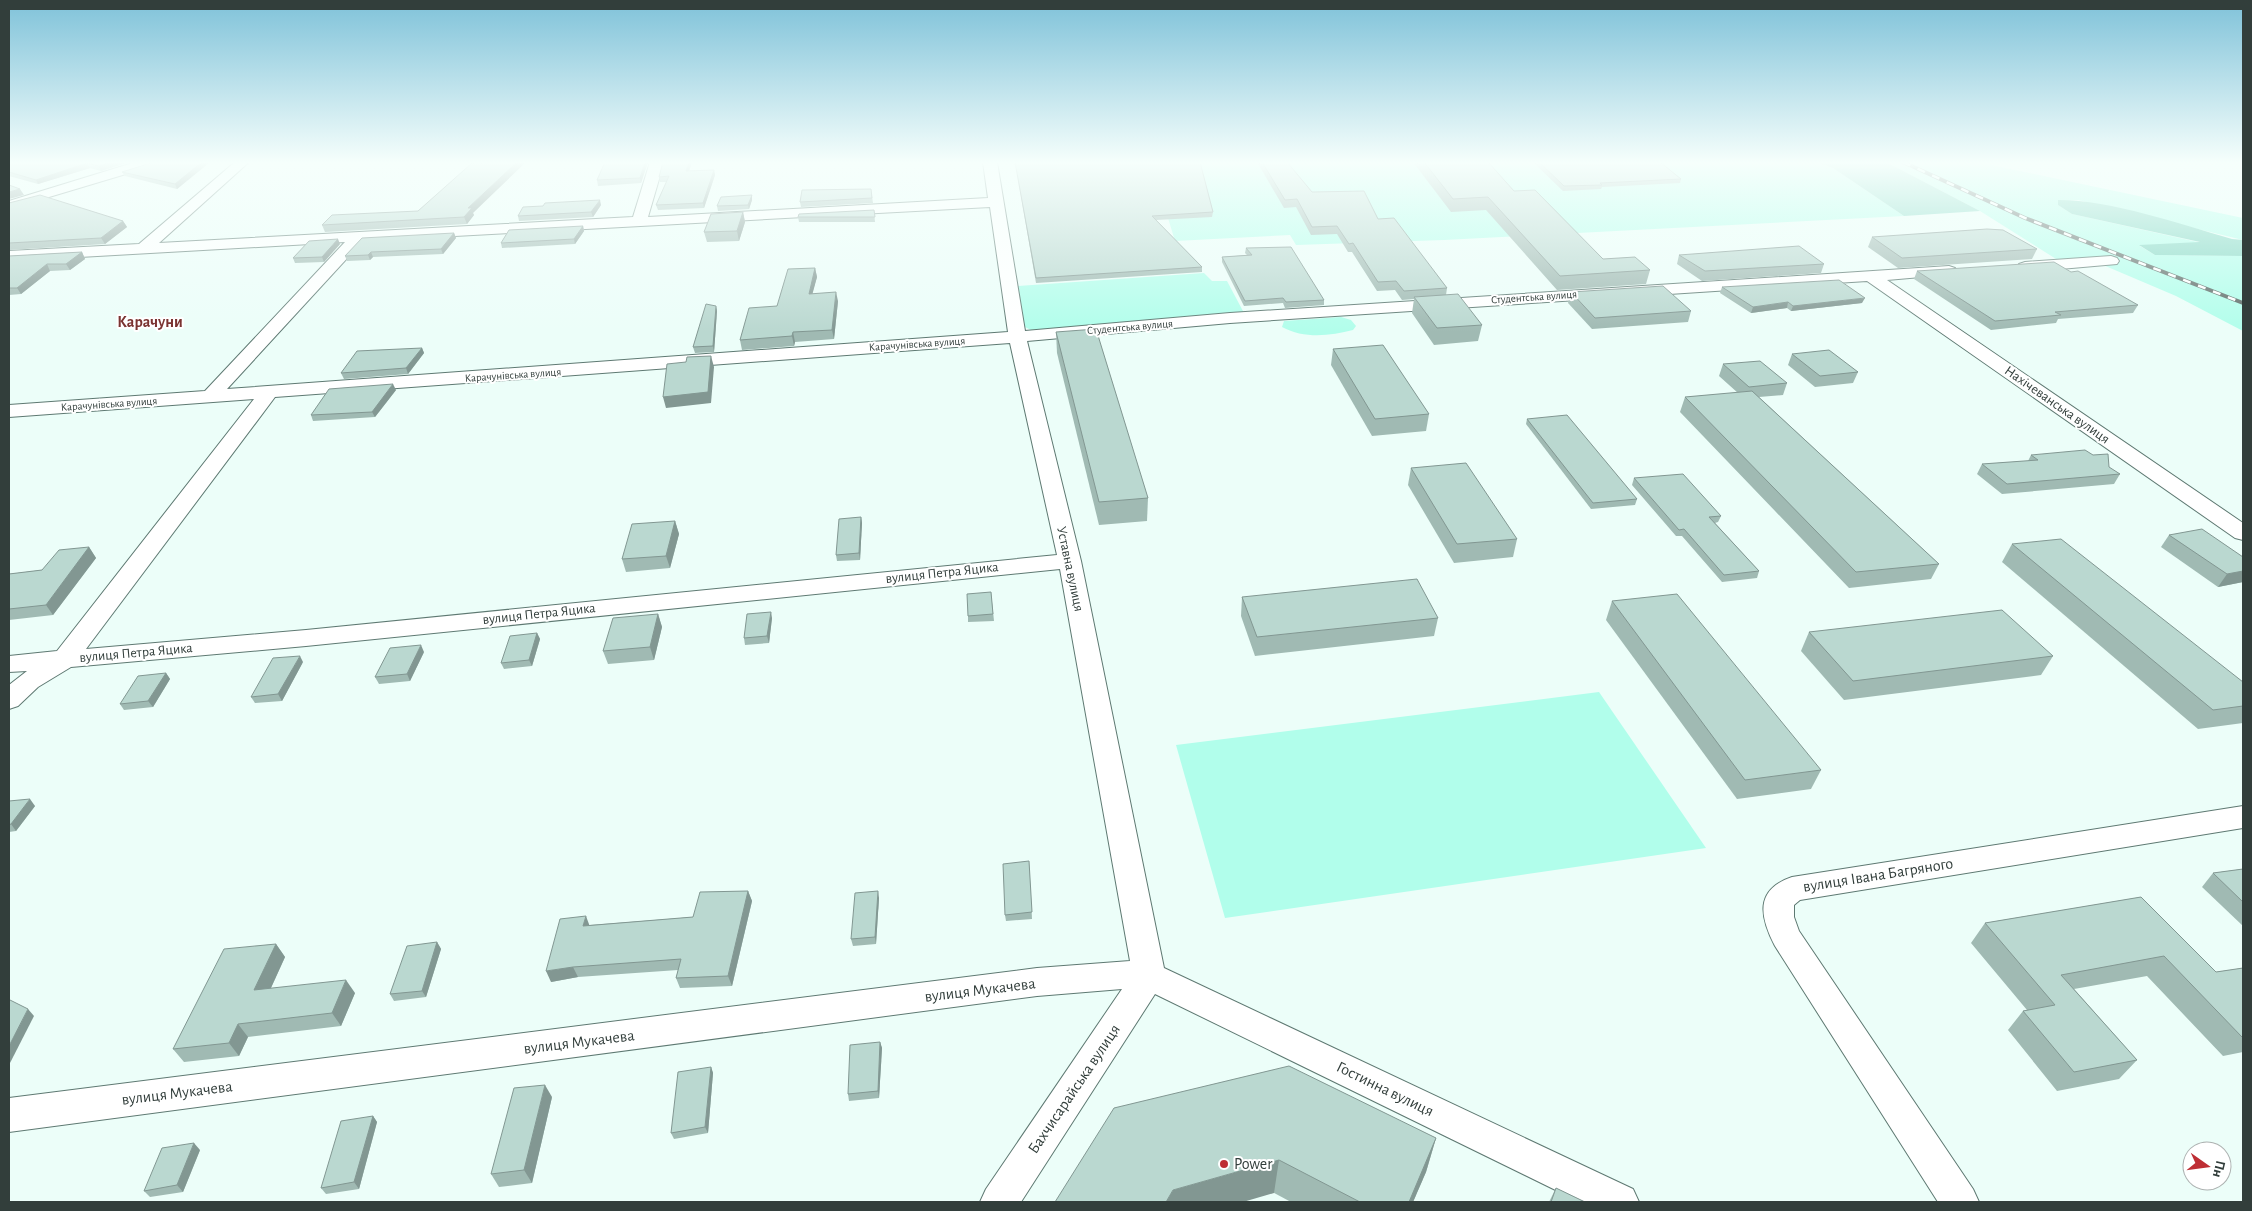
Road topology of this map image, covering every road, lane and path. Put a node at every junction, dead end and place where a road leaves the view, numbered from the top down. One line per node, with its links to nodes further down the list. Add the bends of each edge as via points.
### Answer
1 (178, 219): 7 (street)
2 (640, 219): 5 (street)
3 (715, 219): 5 (street)
4 (999, 219): 13 (street, Уставна вулиця)
5 (639, 223): 6 (street)
6 (359, 236): 7 (street); 15 (street)
7 (144, 248): 8 (street)
8 (9, 256)
9 (2111, 261): 10 (street)
10 (2006, 268)
11 (1968, 270): 12 (street, Студентська вулиця)
12 (1871, 276): 13 (street, Студентська вулиця, via 1239,317); 17 (street, Нахічеванська вулиця)
13 (1017, 337): 14 (street, Карачунівська вулиця); 18 (street, Уставна вулиця)
14 (268, 393): 15 (street, Карачунівська вулиця); 19 (street)
15 (210, 397): 16 (street, Карачунівська вулиця)
16 (9, 411)
17 (2243, 533)
18 (1070, 560): 19 (street, вулиця Петра Яцика, via 306,638); 23 (street, Уставна вулиця)
19 (65, 659): 20 (street, вулиця Петра Яцика); 21 (street, via 29,680)
20 (9, 664)
21 (9, 700)
22 (2243, 817): 27 (street, вулиця Івана Багряного, via 1792,889 1779,900 1778,917 1786,937)
23 (1149, 976): 24 (street, вулиця Мукачева, via 1037,982); 25 (street, Бахчисарайська вулиця); 26 (street, Гостинна вулиця)
24 (9, 1115)
25 (999, 1202)
26 (1620, 1202)
27 (1960, 1202)

